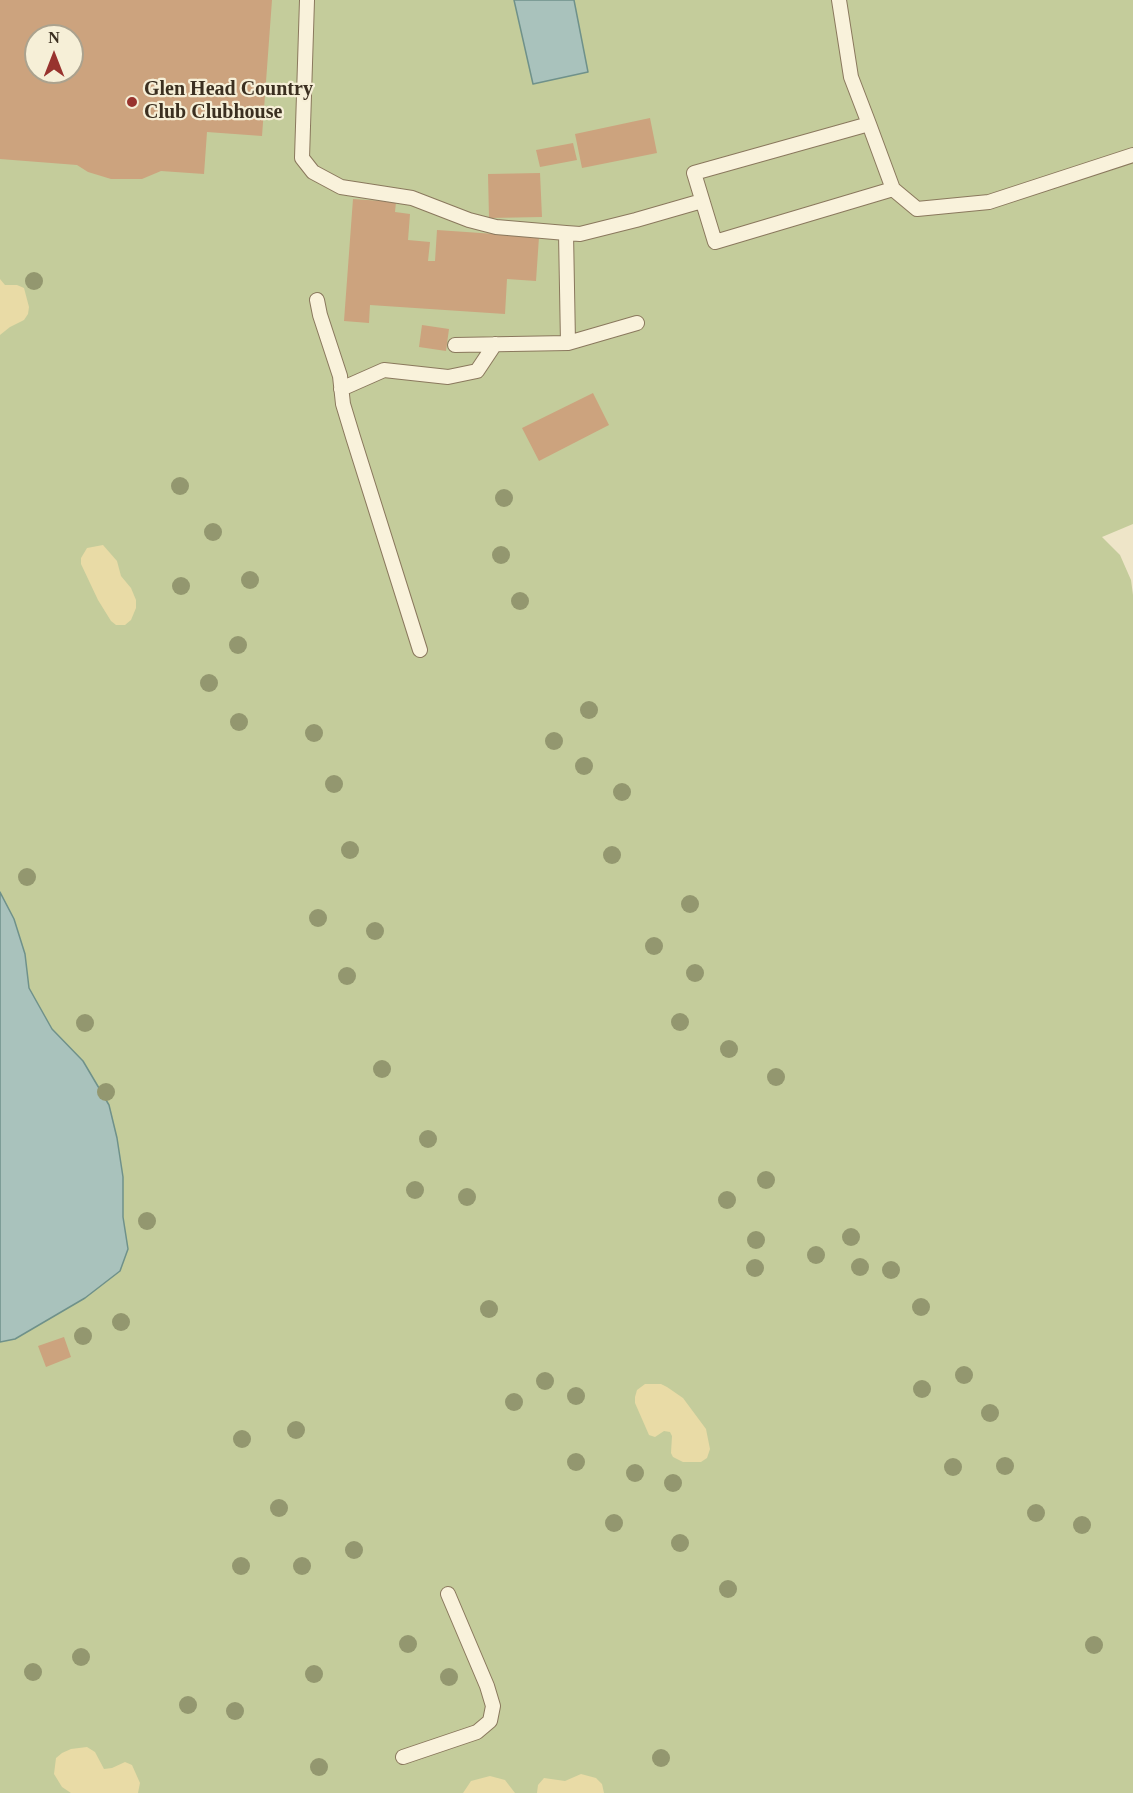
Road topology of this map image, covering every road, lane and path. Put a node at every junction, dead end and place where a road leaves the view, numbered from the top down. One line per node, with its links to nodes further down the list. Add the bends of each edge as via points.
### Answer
1 (307, 0): 7 (lane, via 302,158 313,172 340,187 412,198 496,227)
2 (839, 0): 3 (lane, via 851,77)
3 (869, 124): 5 (lane); 6 (lane, via 694,173)
4 (1133, 155): 5 (lane, via 989,202 917,209)
5 (893, 189): 6 (lane, via 714,242)
6 (702, 201): 7 (lane, via 580,234)
7 (566, 233): 10 (lane)
8 (317, 300): 13 (lane)
9 (637, 323): 10 (lane)
10 (568, 343): 11 (lane)
11 (495, 344): 12 (lane); 13 (lane, via 477,371 448,377 384,370)
12 (455, 345)
13 (341, 389): 14 (lane)
14 (420, 650)
15 (448, 1594): 16 (lane, via 487,1686 493,1706 490,1721 477,1732)
16 (403, 1757)

